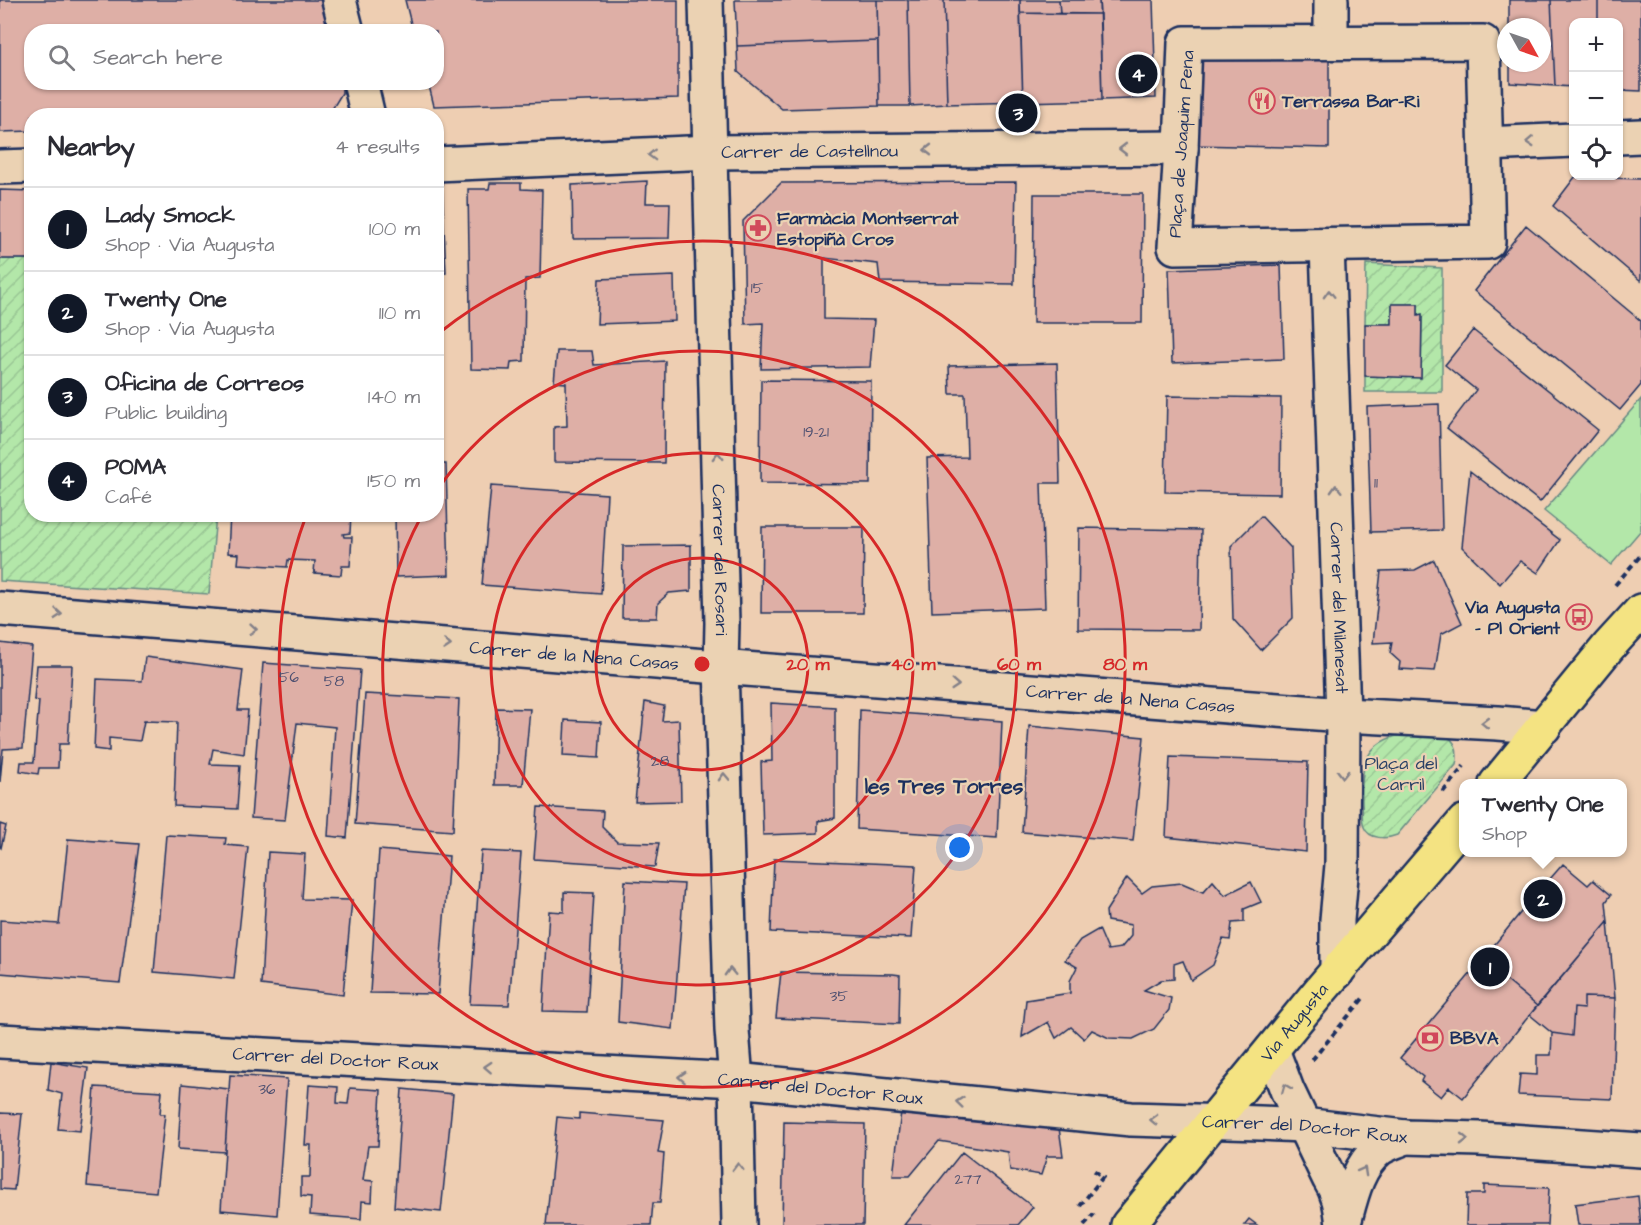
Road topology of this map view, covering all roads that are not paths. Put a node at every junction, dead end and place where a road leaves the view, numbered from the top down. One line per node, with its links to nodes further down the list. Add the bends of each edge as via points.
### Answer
1 (339, 0): 4 (street)
2 (706, 0): 13 (street, Carrer del Rosari)
3 (1331, 0): 5 (street)
4 (345, 24)
5 (1331, 42): 11 (street, Plaça de Joaquim Pena, via 1483,42); 12 (street, Plaça de Joaquim Pena, via 1185,43)
6 (362, 90): 7 (street)
7 (366, 108)
8 (1641, 136): 9 (street)
9 (1623, 138)
10 (1569, 140): 11 (street, one-way to 11)
11 (1486, 144): 17 (street, Plaça de Joaquim Pena, via 1488,242)
12 (1181, 148): 13 (street, Carrer de Castellnou, one-way to 13); 17 (street, Plaça de Joaquim Pena, via 1174,247)
13 (711, 152): 14 (street, Carrer de Castellnou, one-way to 14); 20 (street, Carrer del Rosari, one-way to 13)
14 (444, 164)
15 (24, 166): 16 (street)
16 (0, 167)
17 (1327, 245): 21 (street, Carrer del Milanesat, one-way to 17)
18 (0, 609): 20 (street, Carrer de la Nena Casas, one-way to 20)
19 (1641, 611): 22 (main road)
20 (721, 667): 21 (street, Carrer de la Nena Casas, one-way to 21); 28 (street, Carrer del Rosari, one-way to 20)
21 (1343, 715): 22 (street, Carrer de la Nena Casas, one-way to 21); 25 (street, Carrer del Milanesat, one-way to 25)
22 (1544, 728): 23 (main road)
23 (1499, 779)
24 (1459, 828): 25 (main road, Via Augusta)
25 (1337, 972): 27 (main road, Via Augusta)
26 (0, 1041): 28 (street, Carrer del Doctor Roux, one-way to 26)
27 (1272, 1050): 29 (main road, Via Augusta); 30 (street, one-way to 27)
28 (736, 1080): 29 (street, Carrer del Doctor Roux, one-way to 28, via 1131,1119); 33 (street, Carrer del Rosari, one-way to 28)
29 (1213, 1122): 30 (street, Carrer del Doctor Roux); 34 (main road, Via Augusta)
30 (1303, 1125): 31 (street, Carrer del Doctor Roux); 35 (street, via 1341,1202)
31 (1405, 1137): 32 (street, Carrer del Doctor Roux, one-way to 32); 35 (street, one-way to 31, via 1362,1170 1380,1148)
32 (1641, 1150)
33 (739, 1225)
34 (1128, 1225)
35 (1343, 1225)

